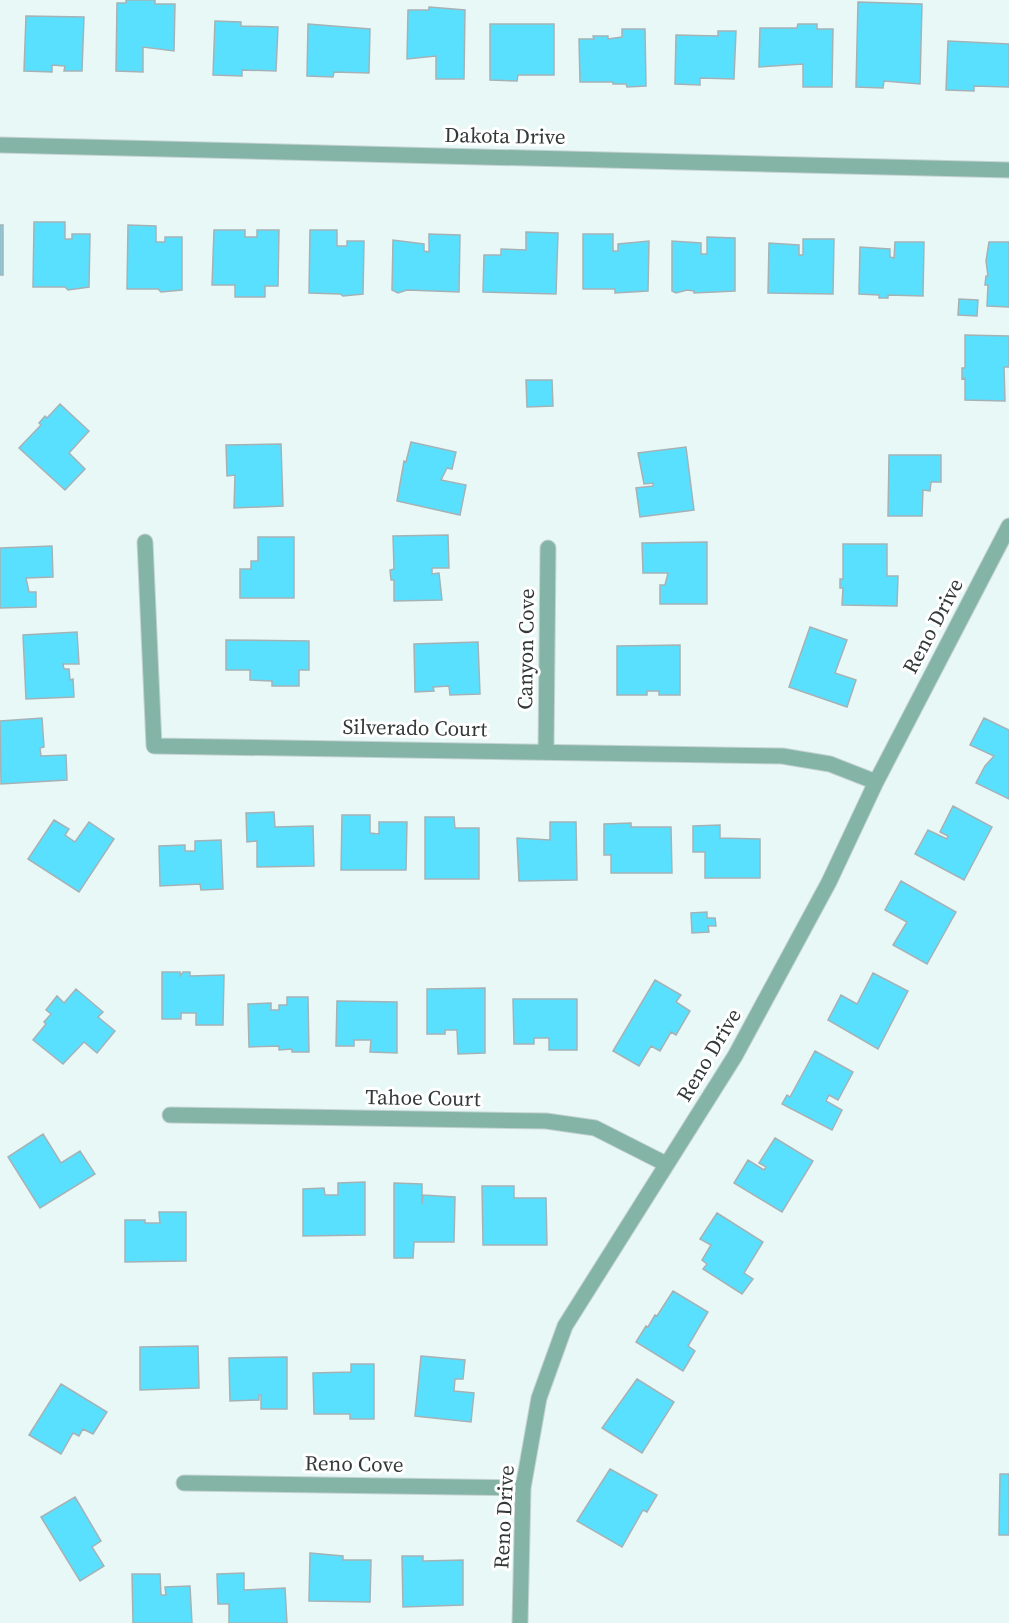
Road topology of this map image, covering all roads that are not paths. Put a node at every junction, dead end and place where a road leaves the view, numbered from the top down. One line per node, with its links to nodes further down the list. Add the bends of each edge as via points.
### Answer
1 (0, 145): 2 (street, Dakota Drive)
2 (1009, 170)
3 (1009, 526): 7 (street, Reno Drive)
4 (146, 542): 6 (street, Silverado Court, via 154,746)
5 (548, 548): 6 (street, Canyon Cove)
6 (546, 750): 7 (street, Silverado Court, via 782,756 830,764)
7 (876, 782): 9 (street, Reno Drive, via 829,882 735,1056)
8 (170, 1115): 9 (street, Tahoe Court, via 546,1121 595,1128)
9 (666, 1164): 11 (street, Reno Drive, via 565,1326 539,1398)
10 (184, 1483): 11 (street, Reno Cove)
11 (523, 1488): 12 (street, Reno Drive)
12 (520, 1623)

